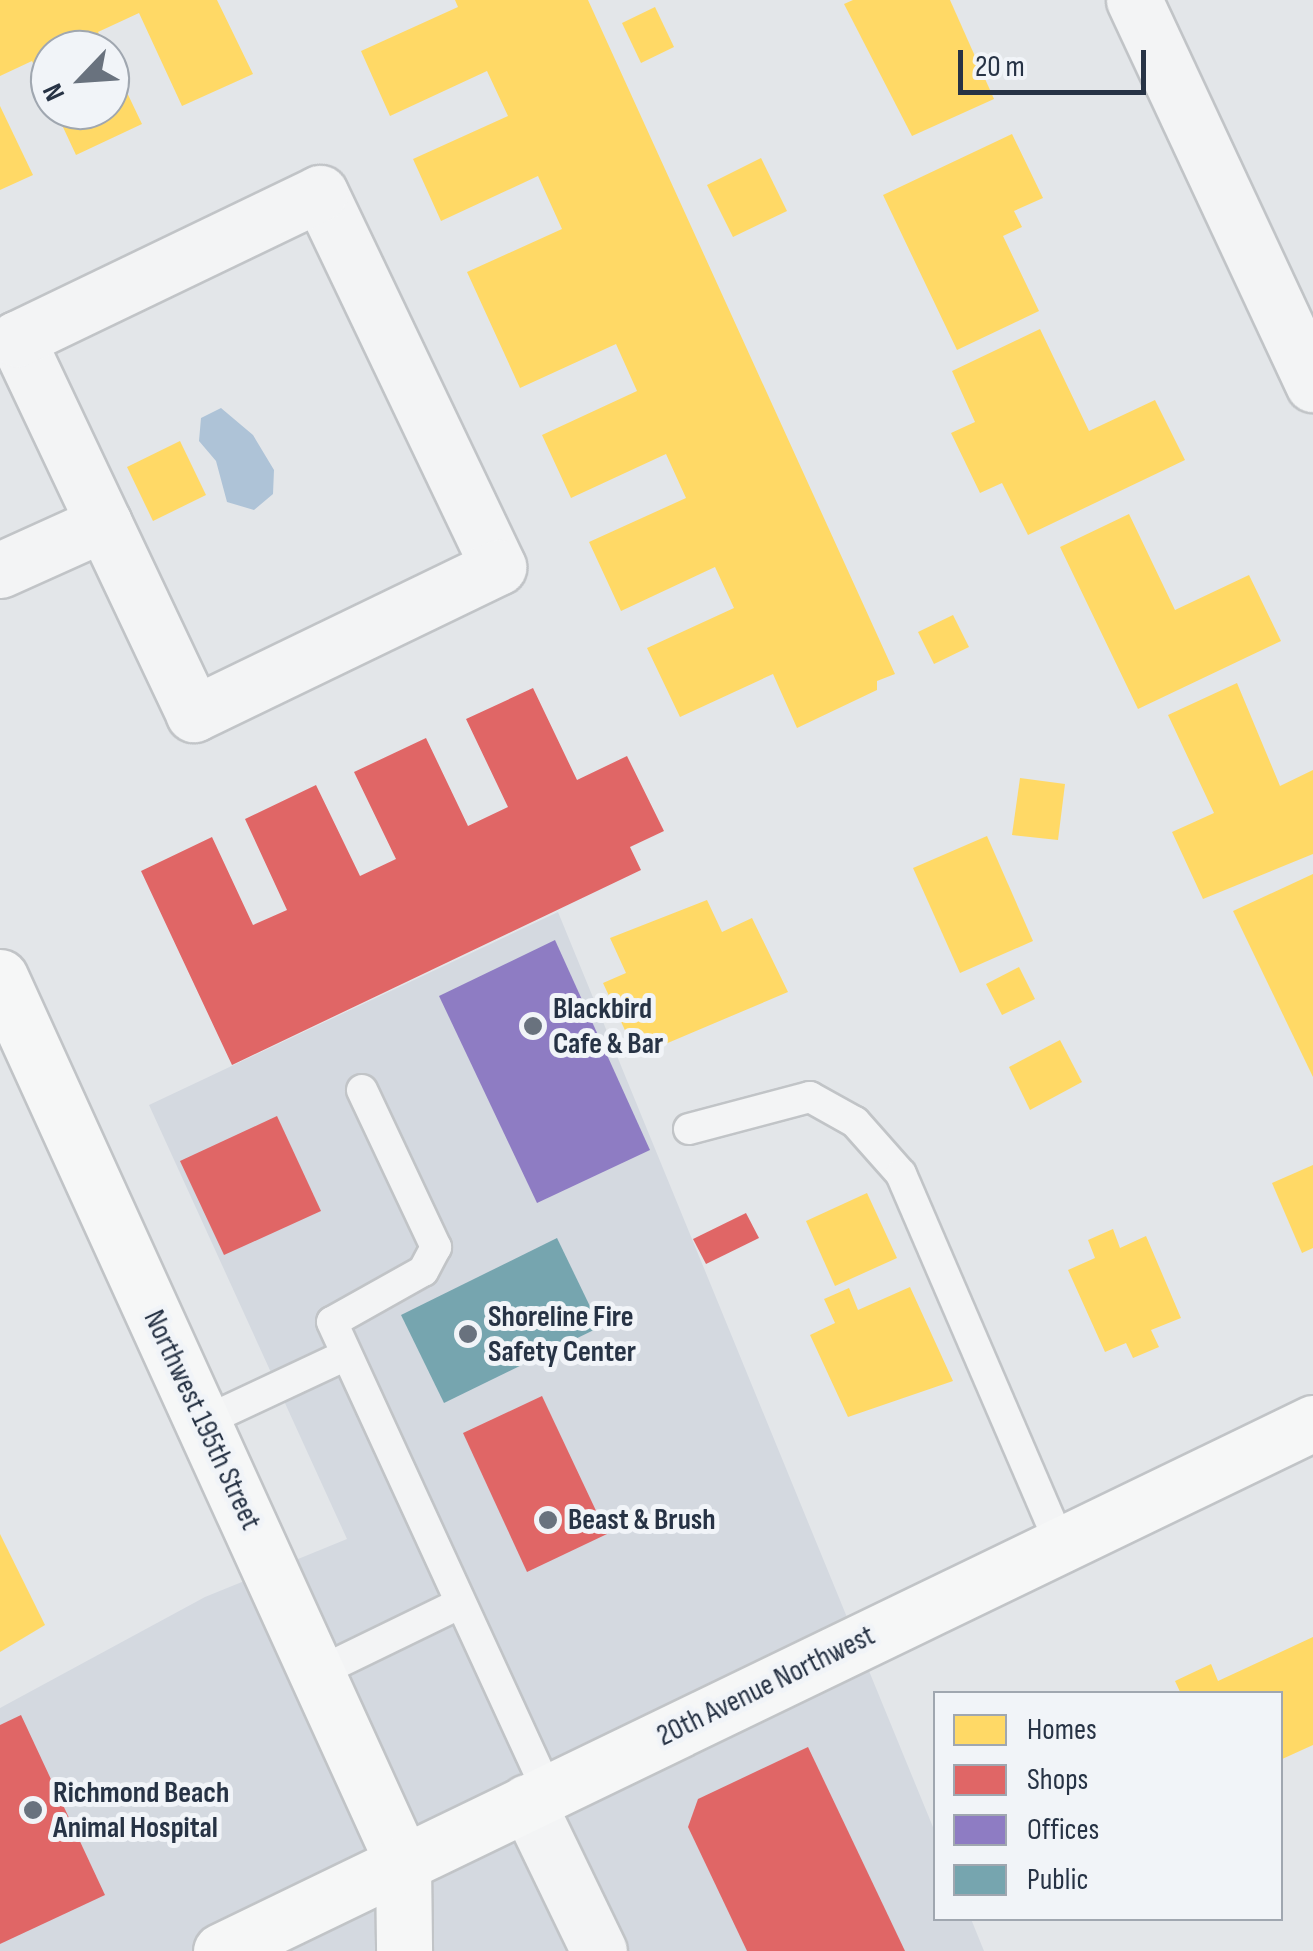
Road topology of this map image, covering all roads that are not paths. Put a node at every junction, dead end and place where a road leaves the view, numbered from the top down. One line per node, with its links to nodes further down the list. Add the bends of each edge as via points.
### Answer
1 (1134, 0): 2 (street)
2 (1313, 384)
3 (104, 523): 3 (street, via 194,714 498,567 320,194 17,339); 4 (street)
4 (0, 570)
5 (0, 977): 9 (street, Northwest 195th Street)
6 (362, 1090): 8 (lane, via 436,1246 423,1270 332,1322)
7 (689, 1129): 11 (lane, via 810,1097 855,1122 901,1174)
8 (344, 1356): 9 (lane); 12 (lane)
9 (203, 1422): 13 (street, Northwest 195th Street)
10 (1313, 1423): 11 (street, 20th Avenue Northwest)
11 (1061, 1544): 14 (street, 20th Avenue Northwest)
12 (459, 1604): 13 (lane); 14 (lane)
13 (319, 1672): 15 (street, Northwest 195th Street)
14 (538, 1797): 15 (street, 20th Avenue Northwest); 18 (street)
15 (403, 1863): 16 (street, 20th Avenue Northwest); 17 (street)
16 (221, 1951)
17 (404, 1951)
18 (600, 1951)

